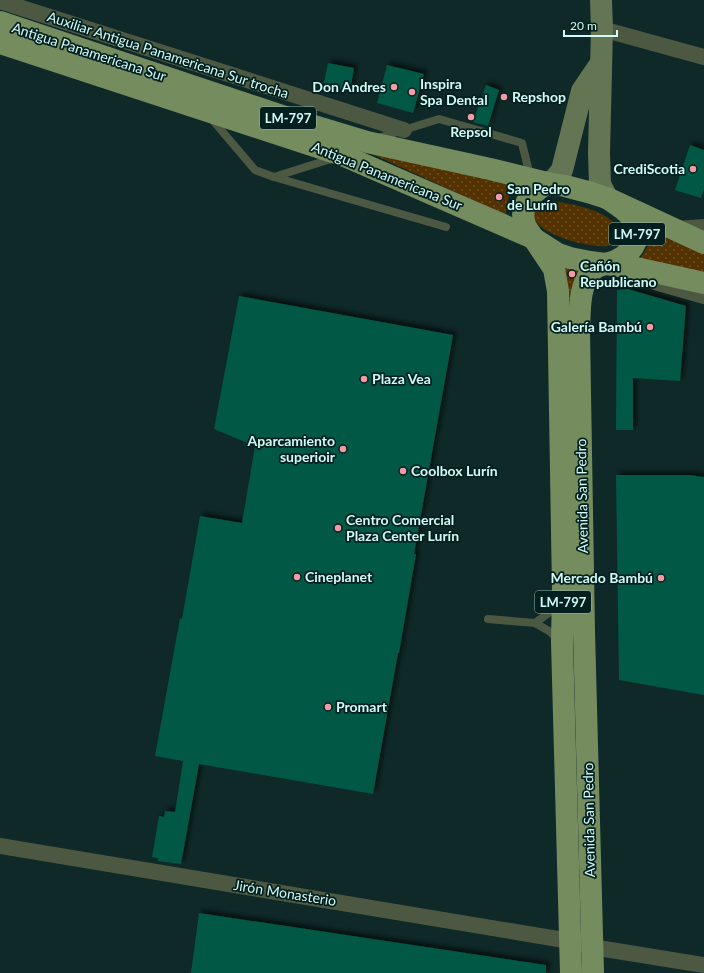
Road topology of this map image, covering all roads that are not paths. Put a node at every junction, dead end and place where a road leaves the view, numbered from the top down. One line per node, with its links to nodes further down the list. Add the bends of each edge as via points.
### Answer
1 (601, 0): 4 (street)
2 (0, 1): 10 (street, Auxiliar Antigua Panamericana Sur trocha)
3 (0, 22): 6 (main road, Antigua Panamericana Sur / LM-797)
4 (602, 28): 7 (street); 8 (street)
5 (0, 43): 6 (main road, Antigua Panamericana Sur / LM-797)
6 (32, 43): 9 (main road, Antigua Panamericana Sur / LM-797); 11 (main road, Antigua Panamericana Sur / LM-797)
7 (704, 57)
8 (601, 63): 14 (street, Avenida San Pedro, via 582,91 562,170 555,179); 15 (street, via 600,184)
9 (203, 109): 12 (main road, Antigua Panamericana Sur / LM-797); 13 (lane, via 255,170)
10 (404, 130): 11 (lane); 14 (lane, via 439,119 522,143)
11 (367, 142): 14 (main road, Antigua Panamericana Sur / LM-797)
12 (342, 155): 13 (lane); 19 (main road, Antigua Panamericana Sur / LM-797)
13 (274, 177): 17 (lane)
14 (539, 181): 15 (main road, Antigua Panamericana Sur / LM-797); 19 (main road, Avenida San Pedro / LM-797, via 539,189 524,208 523,221)
15 (606, 198): 18 (main road, Antigua Panamericana Sur); 21 (main road, Avenida San Pedro / LM-797, via 630,215 635,222 637,238 631,251 615,261)
16 (704, 227): 18 (street)
17 (446, 228)
18 (674, 229): 20 (main road, Antigua Panamericana Sur)
19 (533, 238): 21 (main road, Antigua Panamericana Sur / LM-797, via 558,254); 25 (main road, Avenida San Pedro / LM-797, via 554,269 558,291)
20 (704, 243)
21 (603, 264): 22 (main road, Antigua Panamericana Sur); 31 (main road, Avenida San Pedro / LM-797, via 593,270 584,286 579,326)
22 (636, 268): 23 (main road, Antigua Panamericana Sur); 24 (street, via 653,281)
23 (704, 284)
24 (704, 296)
25 (563, 591): 27 (lane, via 550,612); 28 (main road, Avenida San Pedro / LM-797)
26 (488, 619): 27 (lane)
27 (535, 623): 28 (lane)
28 (562, 642): 30 (main road, Avenida San Pedro / LM-797)
29 (0, 846): 30 (street, Jirón Monasterio)
30 (570, 941): 31 (street, Jirón Monasterio); 33 (main road, Avenida San Pedro / LM-797)
31 (592, 948): 32 (street, Jirón Monasterio); 34 (main road, Avenida San Pedro / LM-797)
32 (704, 965)
33 (571, 973)
34 (593, 973)

